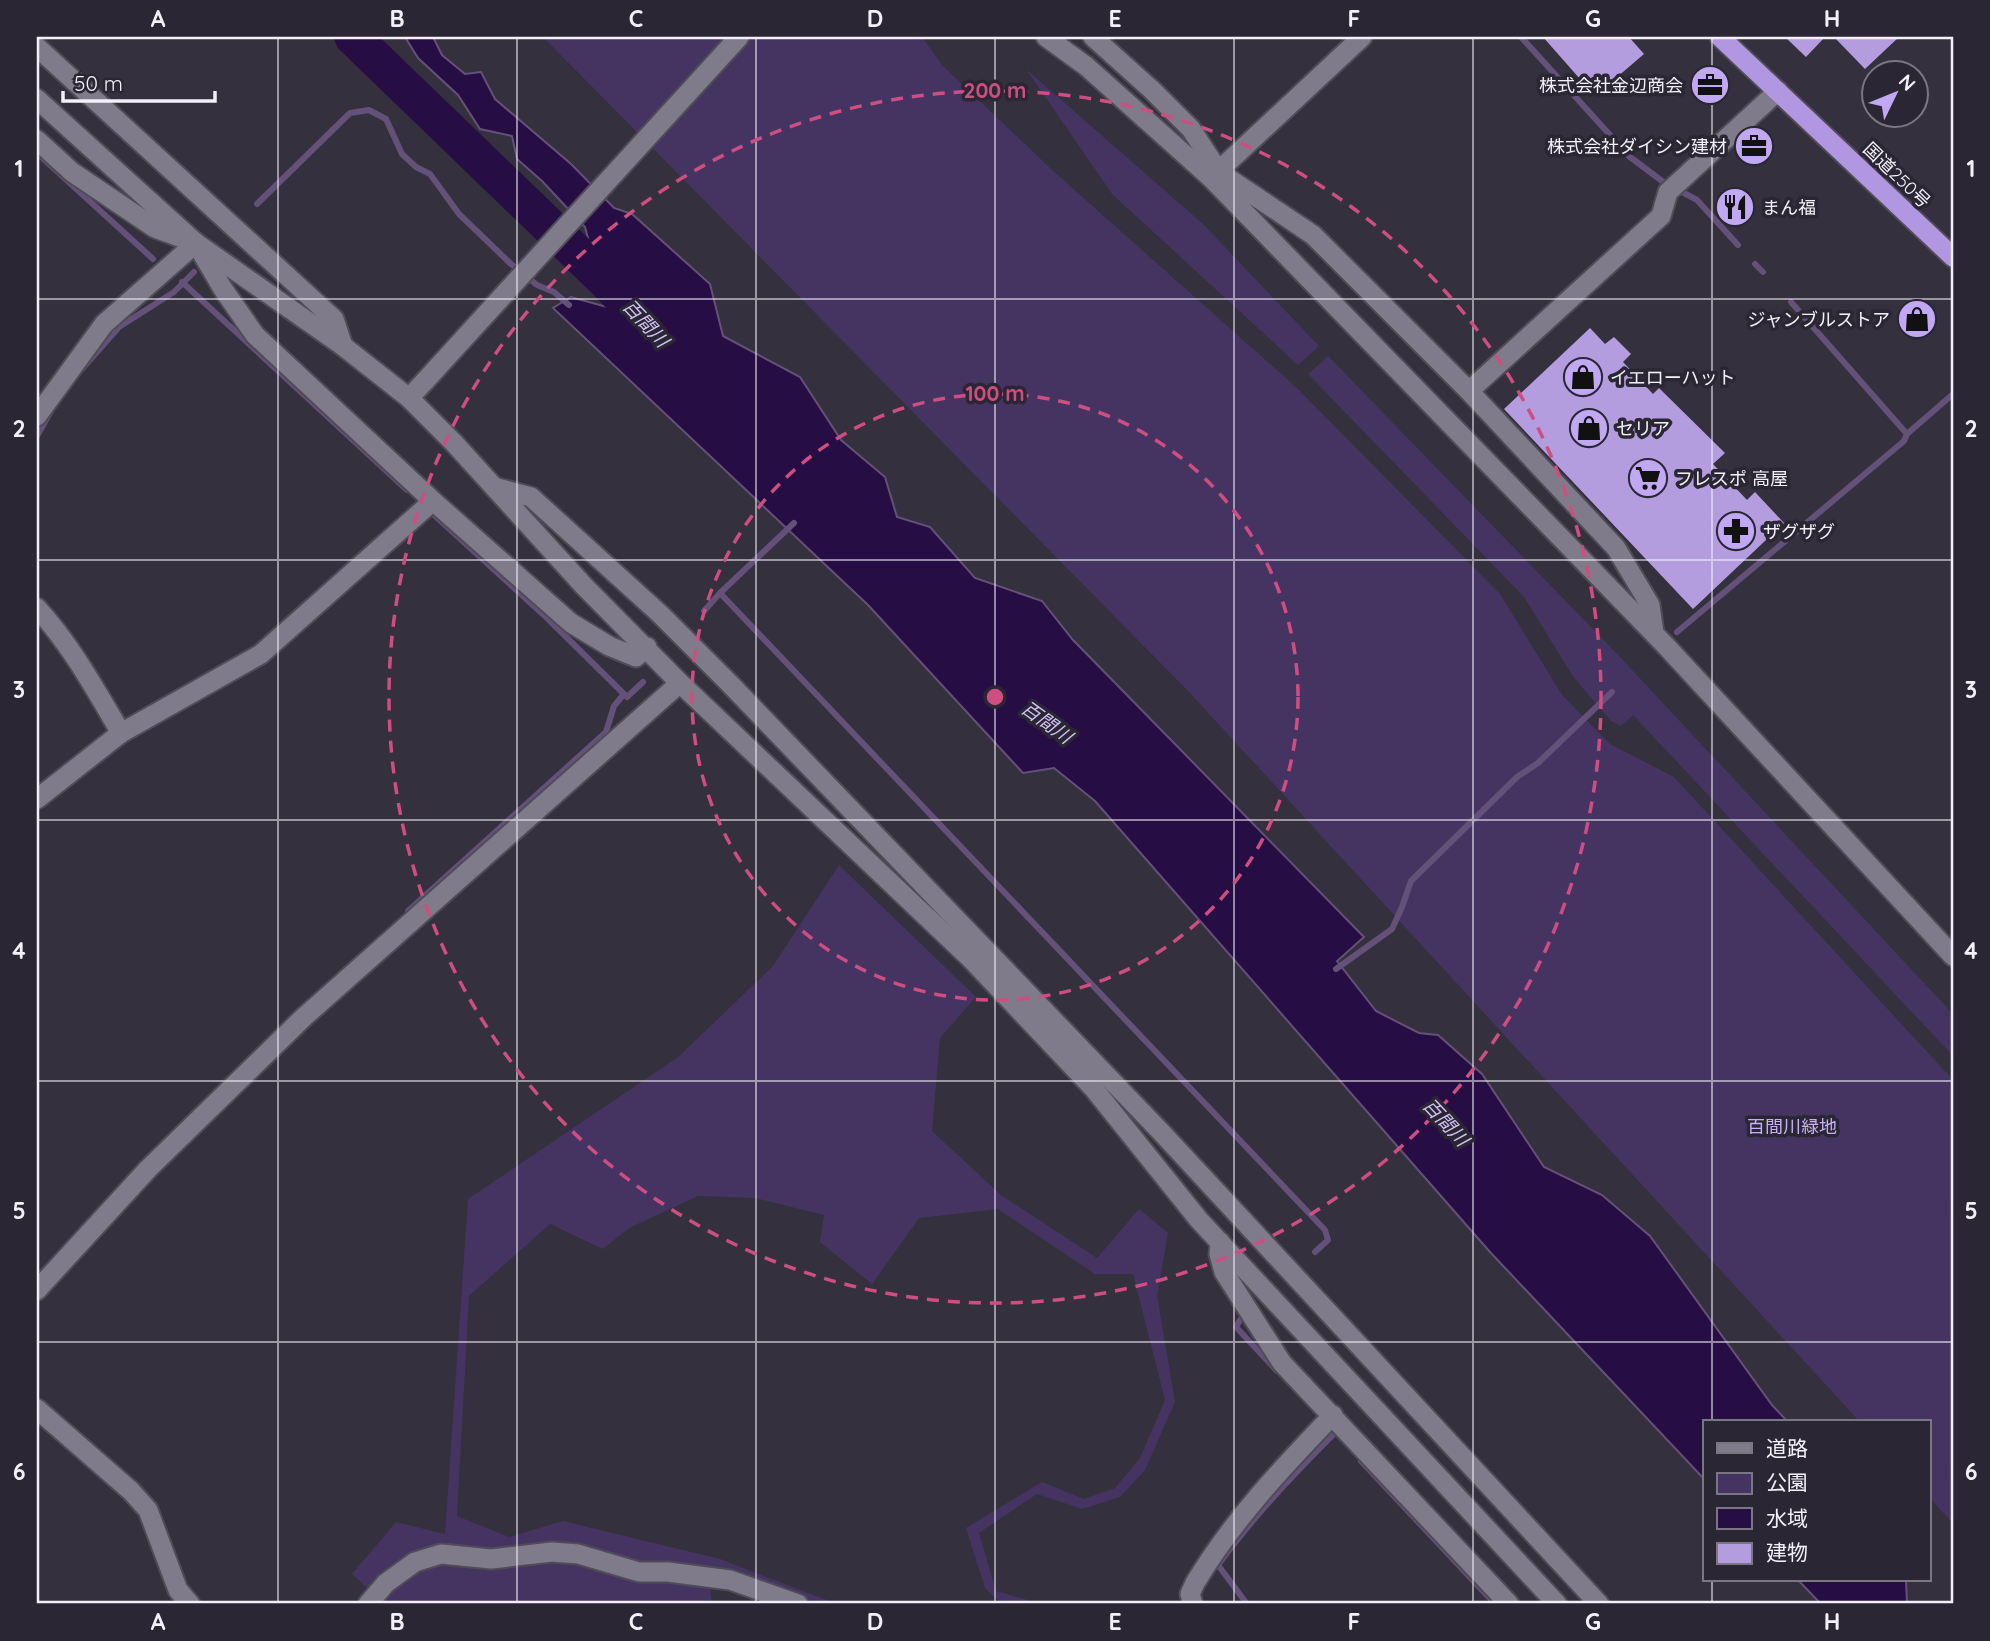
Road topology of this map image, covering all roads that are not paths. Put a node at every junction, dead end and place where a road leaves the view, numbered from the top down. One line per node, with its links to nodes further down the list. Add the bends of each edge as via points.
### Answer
1 (739, 37): 15 (street)
2 (1046, 37): 10 (street)
3 (1093, 37): 10 (street, via 1191,129)
4 (1362, 37): 10 (street)
5 (1720, 37): 7 (highway, 国道250号)
6 (37, 47): 13 (street, via 334,319)
7 (1777, 91): 12 (highway, 国道250号); 14 (street, via 1668,192 1661,216)
8 (37, 99): 11 (street)
9 (37, 140): 11 (street, via 72,172 155,229)
10 (1215, 175): 14 (street, via 1313,235); 20 (street)
11 (196, 243): 13 (street); 16 (street, via 104,324); 18 (street, via 255,335)
12 (1953, 257)
13 (343, 346): 15 (street)
14 (1469, 391): 20 (street, via 1616,548 1650,605)
15 (410, 398): 17 (street)
16 (37, 416)
17 (494, 487): 21 (street, via 555,557); 36 (street, via 531,497 731,685 1162,1133)
18 (428, 505): 21 (street, via 571,624 636,657); 23 (street, via 261,654)
19 (37, 608): 23 (street, via 79,663)
20 (1654, 634): 25 (street)
21 (647, 648): 22 (street)
22 (680, 682): 26 (street, via 971,959 1094,1089); 27 (street, via 304,1017 148,1168)
23 (121, 733): 24 (street)
24 (37, 799)
25 (1953, 956)
26 (1220, 1242): 29 (street, via 1224,1272 1282,1363); 35 (street)
27 (37, 1290)
28 (37, 1409): 30 (street, via 148,1510 178,1590)
29 (1328, 1420): 33 (street, via 1269,1481 1213,1553 1190,1594); 34 (street)
30 (190, 1604)
31 (368, 1604): 32 (street, via 386,1583 415,1562 442,1554 491,1559 552,1552 578,1554 639,1572 730,1580)
32 (798, 1604)
33 (1193, 1604)
34 (1509, 1604)
35 (1558, 1604)
36 (1599, 1604)

